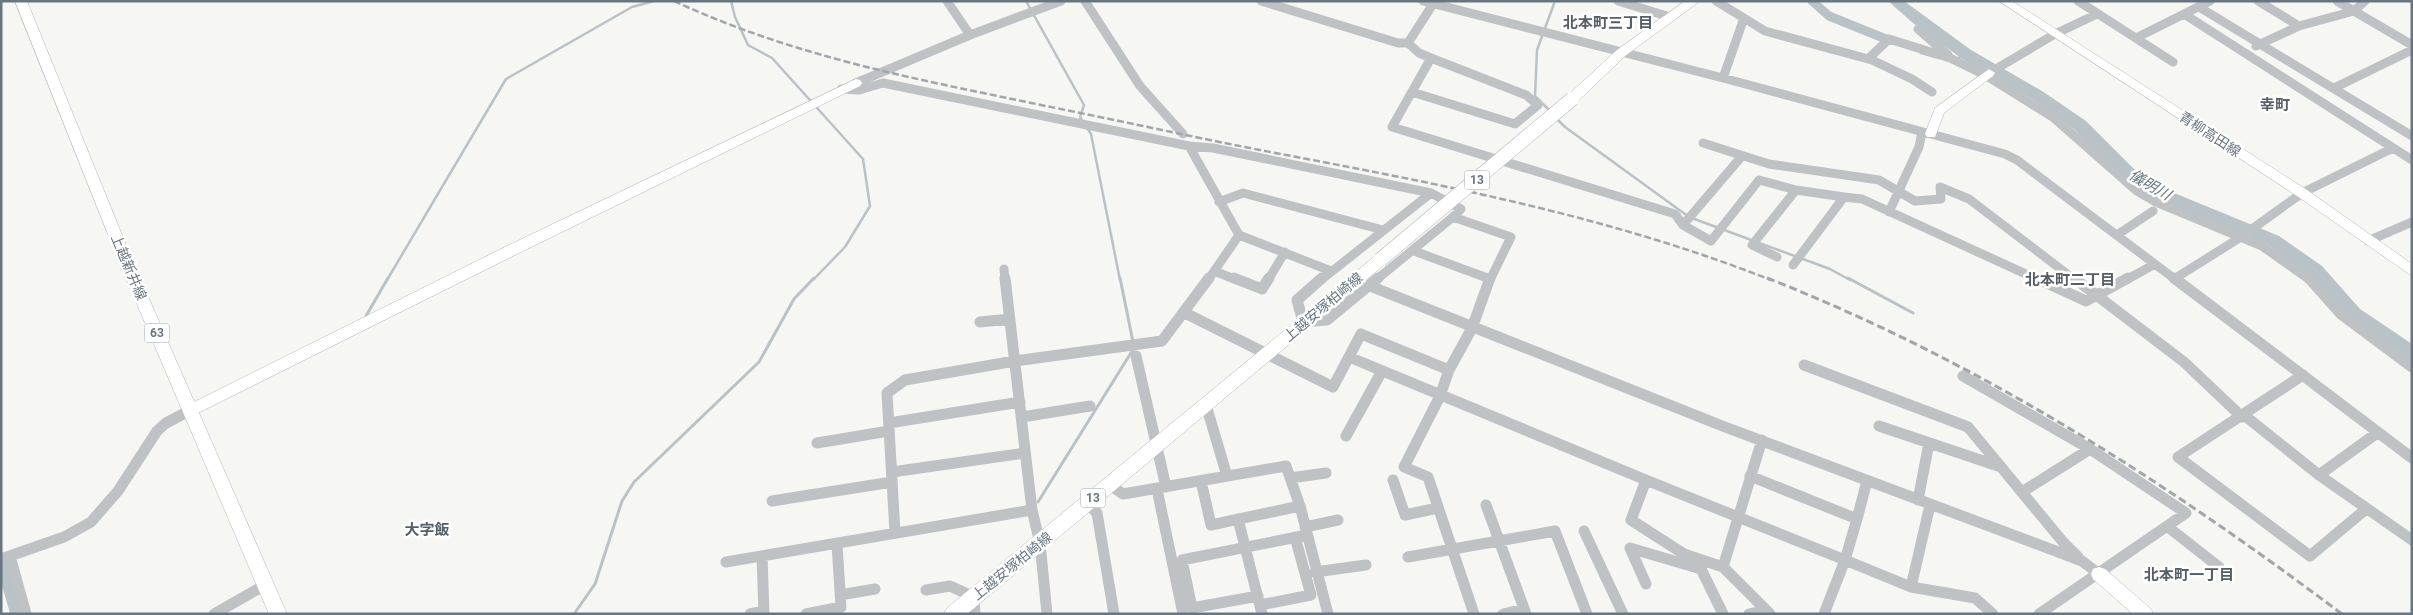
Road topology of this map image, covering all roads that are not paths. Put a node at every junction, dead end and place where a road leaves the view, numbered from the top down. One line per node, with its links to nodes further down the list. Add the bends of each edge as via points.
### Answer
1 (21, 1): 102 (main road, 上越新井線 / 63, via 126,262)
2 (947, 1): 27 (street)
3 (1060, 1): 27 (street)
4 (1085, 1): 47 (street, via 1140,86)
5 (1261, 1): 29 (street, via 1398,43)
6 (1423, 1): 16 (street)
7 (1618, 1): 17 (street)
8 (1694, 1): 22 (main road, 上越安塚柏崎線 / 13)
9 (1716, 1): 23 (street)
10 (2004, 1): 26 (street, 青柳高田線)
11 (2078, 1): 20 (street)
12 (2210, 1): 18 (street)
13 (2258, 1): 24 (street)
14 (2336, 1): 19 (street)
15 (2365, 1): 19 (street)
16 (1433, 4): 29 (street); 34 (street)
17 (1637, 4): 22 (street)
18 (2199, 7): 21 (street); 30 (street)
19 (2354, 10): 24 (street); 31 (street)
20 (2097, 14): 26 (street); 28 (street)
21 (2184, 14): 28 (street); 33 (street)
22 (1670, 17): 34 (main road, 上越安塚柏崎線 / 13)
23 (1744, 18): 37 (street, via 1764,31); 40 (street)
24 (2299, 26): 30 (street)
25 (1918, 29): 36 (street)
26 (2055, 34): 39 (street); 57 (street, 青柳高田線)
27 (970, 35): 41 (street)
28 (2136, 38): 38 (street)
29 (1408, 43): 35 (street)
30 (2260, 44): 33 (street); 42 (street)
31 (2412, 45)
32 (2412, 50): 42 (street)
33 (2243, 52): 51 (street)
34 (1621, 53): 40 (street); 86 (main road, 上越安塚柏崎線 / 13, bridge, via 1572,99)
35 (1431, 58): 44 (street); 44 (street, via 1526,95 1538,105 1516,124)
36 (1950, 58): 37 (street, via 1890,40); 39 (street)
37 (1868, 59): 45 (street, via 1909,75)
38 (2173, 62)
39 (1991, 72): 46 (street, via 1939,111); 68 (street, via 2054,118 2137,192)
40 (1723, 78): 46 (street)
41 (856, 83): 43 (street)
42 (2334, 88): 48 (street)
43 (841, 89): 50 (street, via 859,90 883,83 982,106); 102 (street)
44 (1412, 92): 64 (street, via 1392,128 1675,214)
45 (1932, 92)
46 (1926, 133): 56 (street); 67 (street, via 2005,154)
47 (1183, 134)
48 (2412, 136)
49 (1703, 143): 52 (street)
50 (1189, 146): 55 (street, via 1213,148); 59 (street)
51 (2393, 148): 53 (street); 57 (street)
52 (1742, 156): 56 (street, via 1769,164 1879,180); 64 (street)
53 (2412, 160)
54 (1796, 190): 58 (street); 64 (street, via 1759,180 1711,241); 72 (street, via 1752,245)
55 (1431, 193): 62 (street, via 1461,209); 65 (street)
56 (1898, 193): 60 (street); 82 (street, via 1915,201 1941,199 1940,187 1969,199)
57 (2302, 193): 68 (street); 69 (street, 青柳高田線)
58 (1844, 197): 60 (street, via 1862,199); 74 (street)
59 (1219, 202): 65 (street, via 1243,193); 66 (street)
60 (1889, 212): 82 (street, via 2086,301)
61 (2153, 212): 67 (street)
62 (1453, 217): 70 (street); 79 (street, via 1510,237)
63 (2412, 222): 69 (street)
64 (1683, 225)
65 (1382, 230): 77 (street)
66 (1239, 235): 71 (street); 76 (street)
67 (2116, 235): 73 (street)
68 (2243, 236): 80 (street); 93 (street, via 2308,277 2341,314)
69 (2368, 241): 78 (street, 青柳高田線)
70 (1414, 251): 79 (street); 81 (street)
71 (1285, 252): 76 (street, via 1262,289); 77 (street)
72 (1777, 258)
73 (2155, 264): 80 (street); 82 (street)
74 (1793, 265)
75 (1004, 268): 84 (street)
76 (1214, 271): 83 (street)
77 (1331, 271): 86 (street, via 1297,300)
78 (2412, 271)
79 (1490, 279): 87 (street)
80 (2174, 279): 96 (street)
81 (1370, 286): 86 (street, via 1328,320); 87 (street)
82 (2097, 296): 103 (street, via 2184,362)
83 (1185, 313): 88 (street); 91 (street, via 1162,341)
84 (1010, 318): 85 (street); 91 (street)
85 (980, 322)
86 (1303, 322): 88 (main road, 上越安塚柏崎線 / 13)
87 (1472, 328): 94 (street); 109 (street)
88 (1267, 354): 90 (street, via 1333,387); 100 (main road, 上越安塚柏崎線 / 13)
89 (1136, 356): 111 (street)
90 (1349, 357): 94 (street, via 1362,334); 95 (street)
91 (1015, 361): 99 (street); 106 (street, via 905,380 886,393)
92 (1804, 365): 116 (street, via 1968,427)
93 (2412, 367)
94 (1450, 370): 98 (street)
95 (1382, 371): 98 (street); 108 (street)
96 (2303, 375): 103 (street); 107 (street)
97 (1963, 376): 113 (street)
98 (1440, 396): 124 (street); 136 (street, via 1404,467 1428,477)
99 (1020, 402): 104 (street); 106 (street)
100 (1206, 405): 111 (main road, 上越安塚柏崎線 / 13); 119 (street)
101 (1090, 406): 104 (street)
102 (191, 410): 156 (street, via 157,431 113,497 91,522 64,537); 166 (main road, 上越新井線 / 63)
103 (2243, 416): 118 (street); 137 (street, via 2178,457 2310,556)
104 (1022, 417): 114 (street)
105 (1879, 426): 112 (street)
106 (889, 427): 110 (street); 121 (street)
107 (2377, 433): 115 (street); 118 (street)
108 (1346, 436)
109 (1762, 440): 120 (street); 126 (street)
110 (817, 443)
111 (1157, 443): 127 (main road, 上越安塚柏崎線 / 13); 128 (street)
112 (1928, 443): 116 (street); 130 (street)
113 (2090, 449): 129 (street); 143 (street, via 2186,513)
114 (1025, 452): 121 (street); 138 (street)
115 (2412, 458)
116 (2001, 468): 129 (street)
117 (1326, 473): 122 (street)
118 (2319, 475): 137 (street)
119 (1227, 476): 122 (street, via 1286,466); 125 (street)
120 (1750, 476): 139 (street); 141 (street)
121 (892, 477): 131 (street); 146 (street)
122 (1290, 478): 135 (street)
123 (1393, 480): 136 (street, via 1405,515)
124 (1646, 480): 139 (street); 161 (street, via 1631,520 1684,554)
125 (1201, 481): 128 (street); 140 (street, via 1211,524)
126 (1867, 481): 130 (street); 141 (street)
127 (1110, 485): 128 (street, via 1123,494); 132 (main road, 上越安塚柏崎線 / 13)
128 (1161, 488): 185 (street)
129 (2022, 492): 158 (street)
130 (1918, 500): 133 (street)
131 (772, 502)
132 (1087, 503): 150 (main road, 上越安塚柏崎線 / 13); 184 (street, via 1098,513)
133 (1930, 504): 158 (street); 167 (street)
134 (1486, 505): 149 (street)
135 (1300, 506): 140 (street); 144 (street)
136 (1438, 508): 153 (street)
137 (2366, 509): 148 (street)
138 (1032, 510): 146 (street); 150 (street)
139 (1738, 516): 157 (street); 161 (street)
140 (1238, 519): 152 (street)
141 (1857, 519): 157 (street)
142 (1338, 520): 144 (street)
143 (2168, 527): 162 (street); 164 (street)
144 (1306, 531): 147 (street); 163 (street)
145 (1584, 531): 190 (street)
146 (895, 533): 151 (street)
147 (1295, 537): 152 (street); 172 (street, via 1310,595)
148 (2412, 540)
149 (1498, 542): 153 (street); 173 (street); 189 (street, via 1555,530)
150 (1040, 543): 171 (main road, 上越安塚柏崎線 / 13); 183 (street)
151 (837, 544): 154 (street); 170 (street)
152 (1244, 548): 172 (street); 172 (street, via 1182,560 1192,608)
153 (1453, 549): 155 (street); 187 (street)
154 (762, 556): 159 (street); 174 (street)
155 (1408, 557)
156 (6, 558): 176 (street)
157 (1844, 560): 167 (street); 193 (street)
158 (2082, 561): 164 (street)
159 (726, 562)
160 (1366, 564): 163 (street)
161 (1723, 567): 175 (street)
162 (2219, 568)
163 (1316, 572): 186 (street)
164 (2099, 574): 195 (street); 196 (street)
165 (1646, 584): 191 (street, via 1630,548 1701,568)
166 (265, 586): 177 (street); 178 (main road, 上越新井線 / 63)
167 (1911, 587): 194 (street, via 1975,598)
168 (875, 589): 170 (street)
169 (926, 590): 171 (street, via 950,586)
170 (840, 595): 180 (street, via 841,607)
171 (974, 597): 181 (main road, 上越安塚柏崎線 / 13); 182 (street)
172 (1260, 605)
173 (1525, 611): 188 (street)
174 (764, 612): 179 (street)
175 (1768, 612): 192 (street)
176 (26, 614)
177 (214, 614)
178 (278, 614)
179 (750, 614)
180 (806, 614)
181 (953, 614)
182 (975, 614)
183 (1048, 614)
184 (1114, 614)
185 (1183, 614)
186 (1328, 614)
187 (1474, 614)
188 (1503, 614)
189 (1587, 614)
190 (1623, 614)
191 (1723, 614)
192 (1749, 614)
193 (1824, 614)
194 (1993, 614)
195 (2039, 614)
196 (2145, 614)

